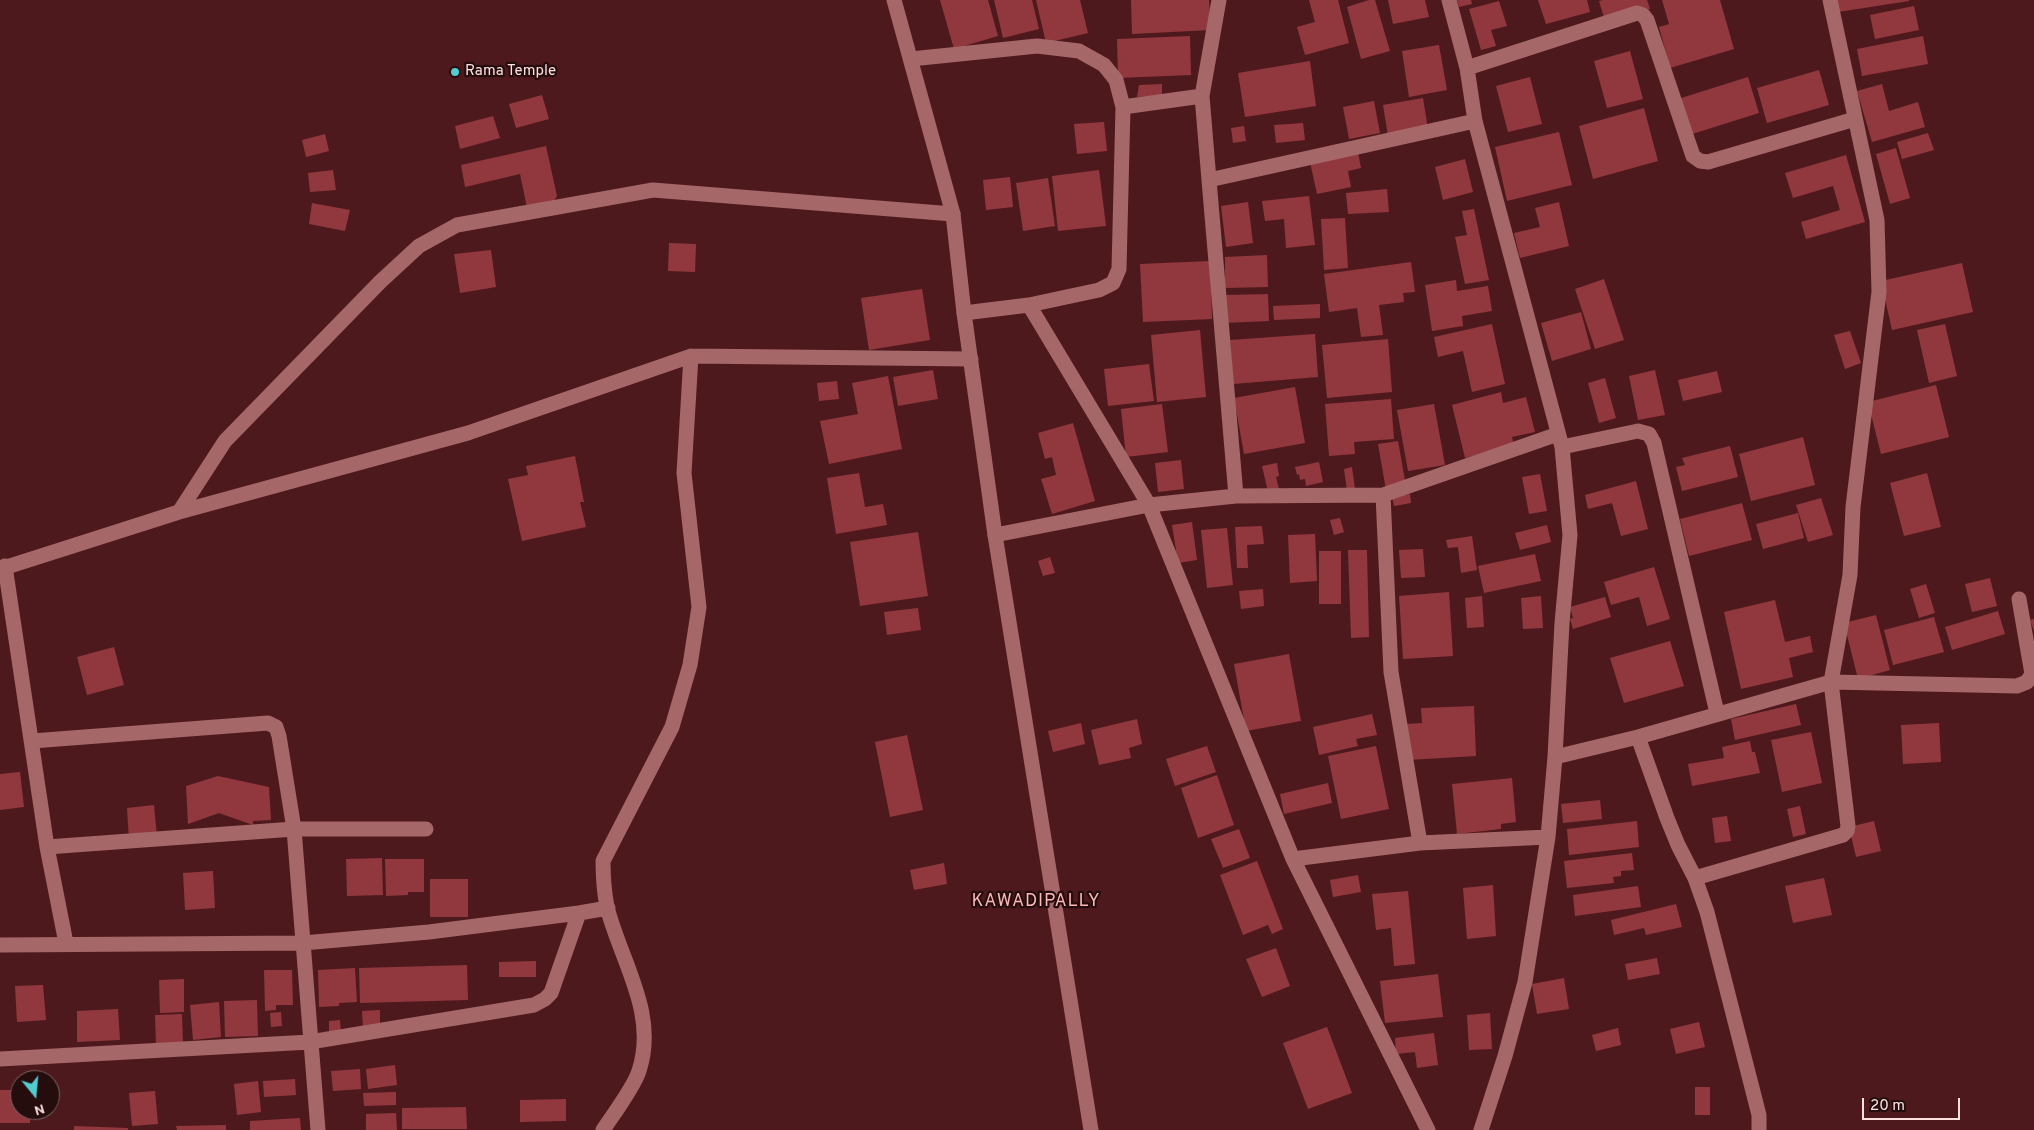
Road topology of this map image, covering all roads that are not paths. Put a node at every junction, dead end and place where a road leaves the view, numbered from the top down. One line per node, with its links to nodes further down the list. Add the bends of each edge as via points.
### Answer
1 (894, 0): 5 (street)
2 (1219, 0): 7 (street)
3 (1449, 0): 6 (street)
4 (1830, 0): 9 (street)
5 (911, 59): 8 (street, via 1037,46 1079,50 1104,65 1116,80); 12 (street)
6 (1467, 68): 9 (street, via 1637,13 1647,20 1692,156 1700,161 1708,162); 10 (street)
7 (1202, 96): 8 (street); 11 (street)
8 (1124, 107): 13 (street, via 1119,269 1113,283 1099,290)
9 (1854, 119): 25 (street, via 1877,220 1879,292 1853,506 1850,576)
10 (1475, 121): 11 (street); 17 (street)
11 (1208, 180): 19 (street)
12 (953, 214): 14 (street); 21 (street, via 653,190 457,225 419,246 380,282 225,441)
13 (1029, 305): 14 (street); 20 (street)
14 (964, 313): 16 (street)
15 (691, 356): 16 (street); 21 (street, via 468,433); 37 (street, via 684,474 699,607 690,665 672,727 603,861)
16 (971, 359): 22 (street)
17 (1560, 440): 18 (street); 26 (street, via 1638,431 1649,434 1654,443); 29 (street, via 1570,535)
18 (1383, 495): 19 (street); 33 (street, via 1391,672)
19 (1236, 496): 20 (street)
20 (1149, 505): 22 (street); 35 (street)
21 (179, 512): 23 (street)
22 (995, 535): 46 (street)
23 (3, 568): 28 (street)
24 (2019, 599): 25 (street, via 2032,674 2027,682 2017,686)
25 (1831, 682): 26 (street); 36 (street, via 1847,831 1843,835)
26 (1717, 713): 27 (street)
27 (1638, 737): 29 (street); 36 (street, via 1670,827)
28 (32, 741): 30 (street, via 268,723 276,727 279,736); 34 (street)
29 (1555, 756): 32 (street)
30 (294, 829): 31 (street); 34 (street); 40 (street)
31 (426, 829)
32 (1548, 837): 33 (street); 48 (street, via 1525,982)
33 (1420, 843): 35 (street)
34 (48, 847): 39 (street)
35 (1293, 859): 47 (street)
36 (1695, 878): 49 (street, via 1708,912 1759,1115)
37 (608, 908): 38 (street); 45 (street, via 642,1008 644,1049 638,1073)
38 (579, 913): 40 (street, via 430,932); 42 (street, via 551,993 534,1005)
39 (66, 943): 40 (street); 41 (street)
40 (303, 943): 42 (street)
41 (0, 945)
42 (310, 1042): 43 (street); 44 (street)
43 (0, 1059)
44 (318, 1130)
45 (603, 1130)
46 (1091, 1130)
47 (1428, 1130)
48 (1482, 1130)
49 (1759, 1130)

